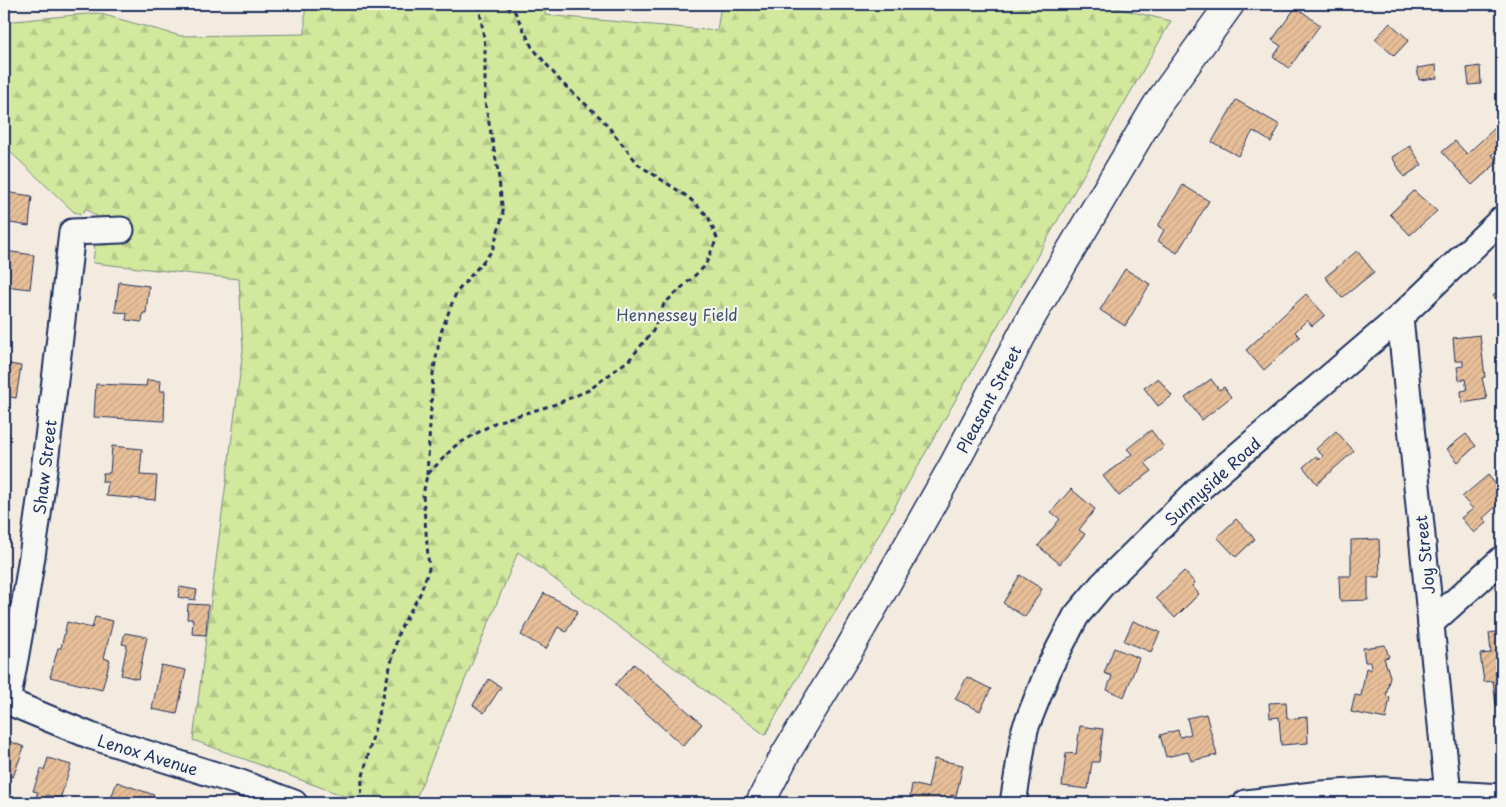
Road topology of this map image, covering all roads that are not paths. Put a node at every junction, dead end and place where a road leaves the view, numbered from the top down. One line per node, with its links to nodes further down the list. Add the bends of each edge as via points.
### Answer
1 (1230, 4): 11 (street, Pleasant Street, via 1157,105 1033,314 943,483)
2 (1502, 219): 4 (street, Sunnyside Road)
3 (121, 230): 7 (street, Shaw Street, via 72,232 25,612)
4 (1400, 317): 6 (street, Joy Street); 12 (street, Sunnyside Road, via 1200,488 1102,585 1076,616 1050,666 1025,730)
5 (1502, 559): 6 (street)
6 (1431, 622): 8 (street, Joy Street)
7 (6, 700): 10 (street, Lenox Avenue, via 91,736 241,782)
8 (1448, 794): 9 (street); 13 (street, via 1384,790)
9 (1502, 797)
10 (294, 803)
11 (760, 803)
12 (1014, 803)
13 (1246, 803)

